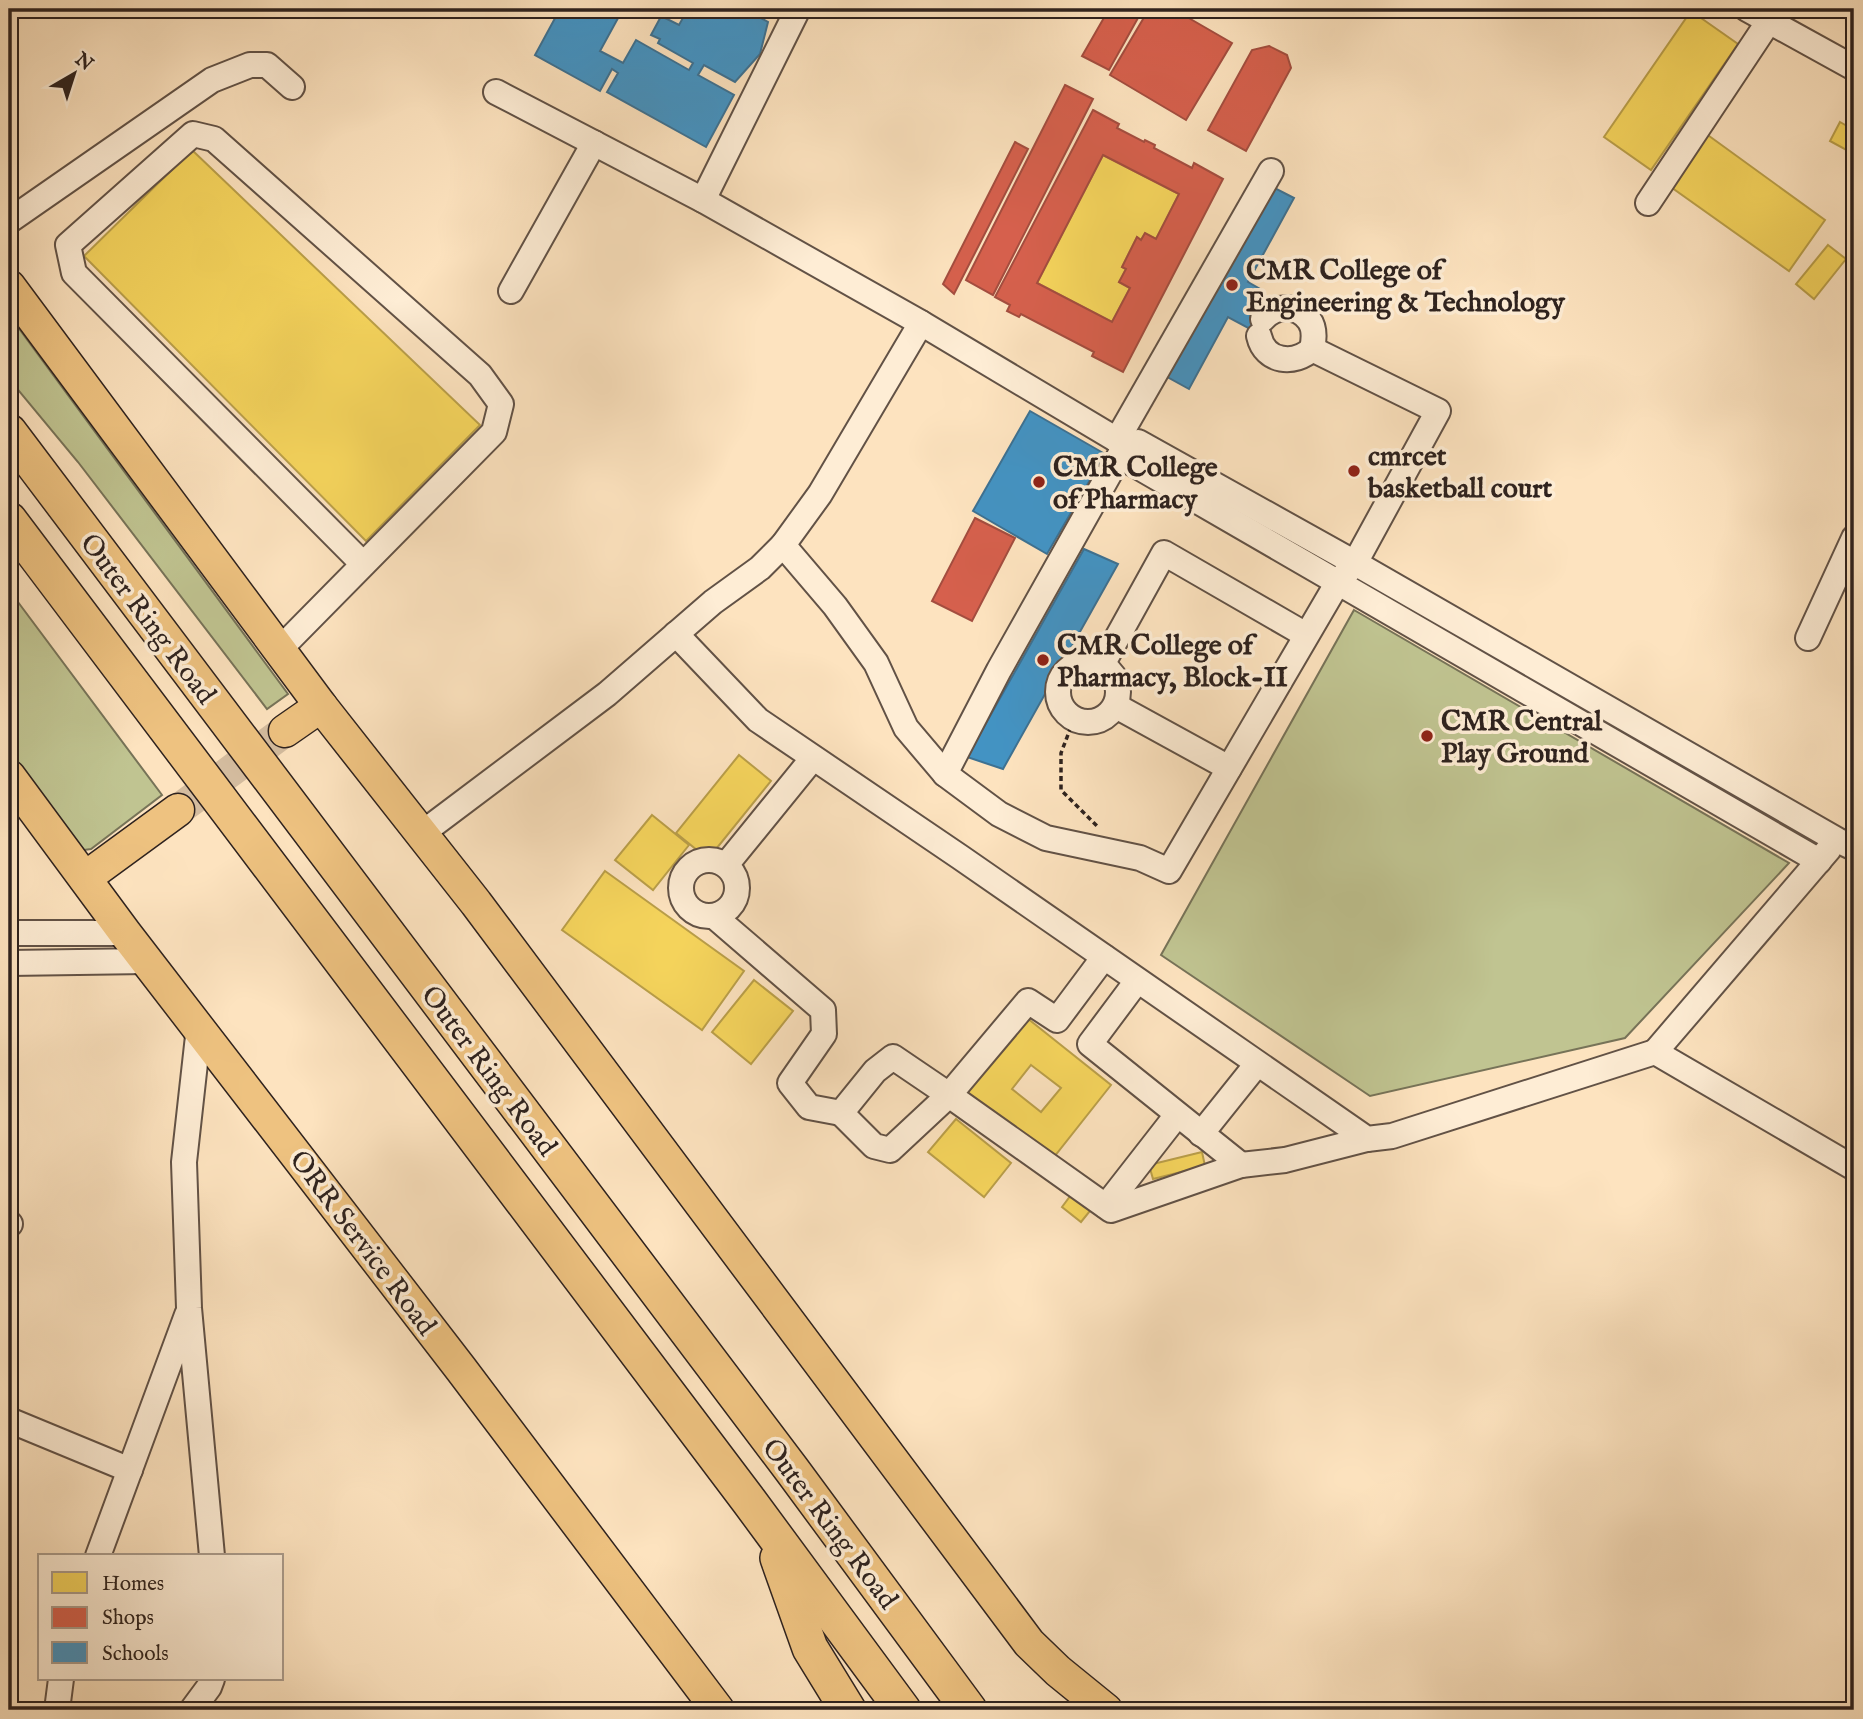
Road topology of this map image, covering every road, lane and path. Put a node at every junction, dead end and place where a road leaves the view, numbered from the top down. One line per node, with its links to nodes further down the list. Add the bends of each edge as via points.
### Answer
1 (798, 9): 9 (street)
2 (1747, 9): 3 (street)
3 (1773, 15): 4 (street); 10 (street)
4 (1854, 68)
5 (292, 87): 11 (street, via 267,65 250,65 212,80)
6 (496, 92): 7 (street)
7 (594, 143): 9 (street); 13 (street)
8 (1271, 171): 17 (street)
9 (703, 200): 14 (street)
10 (1648, 203)
11 (9, 220)
12 (9, 286): 27 (main road)
13 (511, 291)
14 (921, 323): 17 (street); 20 (street, via 820,494)
15 (1312, 349): 15 (street, via 1310,321 1284,307 1275,309 1261,327 1261,344 1285,360 1295,360); 21 (street, via 1438,411)
16 (9, 432): 77 (highway, Outer Ring Road)
17 (1121, 443): 21 (street, via 1138,442); 23 (street, via 1130,462); 35 (street)
18 (9, 520): 67 (highway, Outer Ring Road)
19 (1854, 538): 26 (street)
20 (783, 545): 24 (street); 35 (street, via 876,663 906,728)
21 (1355, 563): 23 (street); 40 (street)
22 (363, 564): 22 (street, via 494,432 500,404 480,375 225,148 214,139 194,134 68,245 74,273); 27 (street)
23 (1338, 582): 25 (street); 41 (street)
24 (676, 634): 33 (street, via 758,720); 39 (street, via 607,694)
25 (1306, 635): 28 (street, via 1164,553); 34 (street)
26 (1808, 638)
27 (279, 650): 29 (main road)
28 (1102, 665): 30 (street, via 1114,675 1119,690); 31 (street, via 1087,662 1072,667 1061,678 1058,693 1063,708)
29 (321, 706): 32 (main road); 39 (main road)
30 (1116, 706): 31 (street, via 1105,718 1090,722); 34 (street)
31 (1074, 719): 38 (path, via 1061,753 1061,790)
32 (285, 731)
33 (813, 758): 42 (street); 47 (street)
34 (1229, 768): 35 (street, via 1169,871 1140,858 1046,838 999,814)
35 (945, 774)
36 (9, 776): 43 (main road, ORR Service Road)
37 (178, 810): 43 (main road)
38 (1103, 831)
39 (421, 834): 78 (main road, via 1029,1643)
40 (1845, 844): 41 (street)
41 (1819, 861): 54 (street)
42 (726, 866): 44 (street, via 736,878 737,895 729,909); 44 (street, via 711,860 695,863 683,874 680,890 685,906 698,916)
43 (85, 878): 46 (main road, ORR Service Road)
44 (715, 917): 57 (street, via 824,1010 824,1034 790,1083 809,1107)
45 (9, 933): 46 (street)
46 (125, 933): 48 (main road, ORR Service Road)
47 (1104, 957): 50 (street); 51 (street)
48 (147, 961): 49 (street); 52 (main road, ORR Service Road)
49 (9, 963)
50 (1137, 981): 53 (street); 55 (street)
51 (1066, 1008): 53 (street); 56 (street, via 1057,1020 1028,1000)
52 (199, 1027): 64 (street, via 184,1162); 74 (main road, ORR Service Road)
53 (1098, 1034): 58 (street, via 1090,1044)
54 (1655, 1052): 60 (street, via 1392,1136); 62 (street)
55 (1257, 1064): 59 (street); 60 (street)
56 (948, 1095): 57 (street, via 890,1150 874,1146); 57 (street, via 893,1057 874,1071); 63 (street)
57 (841, 1113)
58 (1177, 1115): 59 (street); 63 (street)
59 (1201, 1134): 61 (street)
60 (1367, 1139): 61 (street, via 1286,1160)
61 (1241, 1165): 63 (street, via 1111,1210)
62 (1854, 1168)
63 (1106, 1206)
64 (189, 1308): 66 (street); 69 (street)
65 (9, 1420): 66 (street)
66 (130, 1470): 68 (street)
67 (767, 1525): 75 (highway, via 810,1648); 76 (highway, Outer Ring Road)
68 (99, 1554)
69 (212, 1554)
70 (61, 1680): 72 (street)
71 (212, 1680): 73 (street)
72 (57, 1710)
73 (192, 1710)
74 (718, 1710)
75 (848, 1710)
76 (904, 1710)
77 (969, 1710)
78 (1107, 1710)

